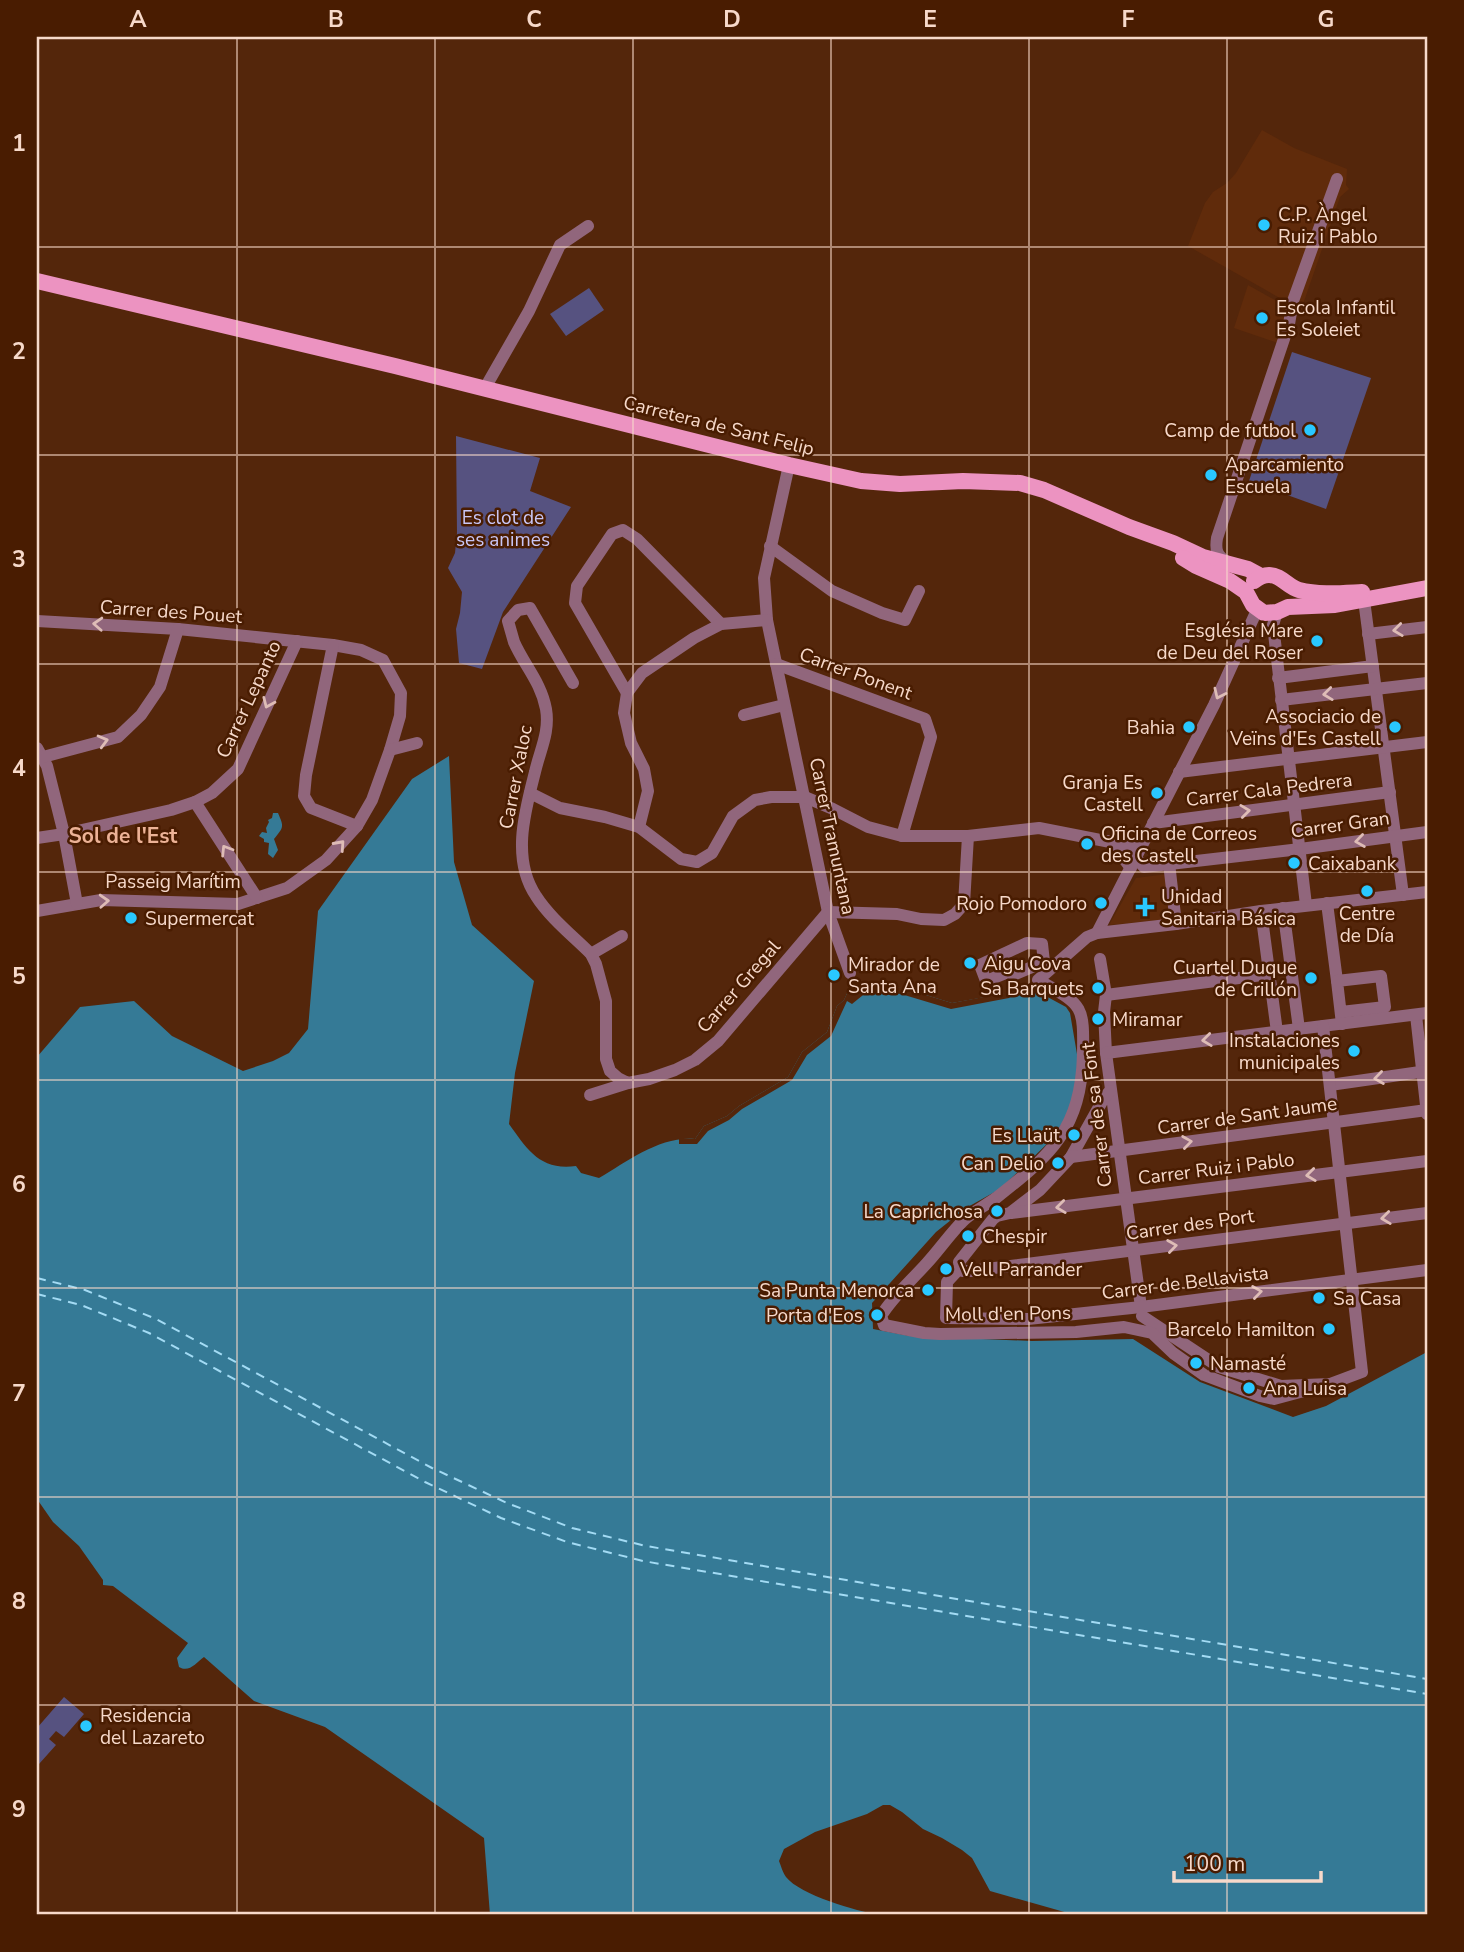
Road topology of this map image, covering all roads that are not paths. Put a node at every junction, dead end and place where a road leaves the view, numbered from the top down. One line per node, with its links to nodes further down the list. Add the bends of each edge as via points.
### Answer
1 (1337, 179): 8 (street, via 1217,538 1218,556)
2 (588, 226): 4 (street, via 560,245)
3 (37, 281): 4 (main road, Carretera de Sant Felip)
4 (485, 388): 5 (main road, Carretera de Sant Felip)
5 (789, 465): 6 (main road, Carretera de Sant Felip, via 861,481 1020,483); 7 (street, Carrer Tramuntana)
6 (1129, 527): 8 (main road, Carretera de Sant Felip); 13 (main road)
7 (770, 545): 12 (street, via 832,592 882,613 905,620); 17 (street, Carrer Tramuntana, via 764,578)
8 (1231, 564): 9 (main road, Carretera de Sant Felip)
9 (1261, 576): 10 (main road, via 1274,576); 13 (main road)
10 (1290, 586): 11 (main road, via 1335,593); 15 (main road, via 1292,597)
11 (1427, 588): 14 (main road)
12 (919, 591)
13 (1249, 594): 16 (main road)
14 (1364, 600): 15 (main road); 22 (street)
15 (1282, 609): 16 (main road); 28 (street, via 1273,625)
16 (1257, 610): 42 (street, one-way to 42)
17 (767, 620): 19 (street); 26 (street, Carrer Tramuntana)
18 (37, 621): 21 (street, Carrer des Pouet, one-way to 18)
19 (721, 624): 32 (street, via 642,673); 32 (street, via 637,539 623,530 612,534 577,586 575,603)
20 (1427, 627): 22 (street, one-way to 22)
21 (178, 629): 23 (street, Carrer des Pouet); 40 (street, one-way to 21, via 118,737 160,687)
22 (1368, 634): 27 (street)
23 (297, 641): 24 (street, Carrer des Pouet); 46 (street, Carrer Lepanto, one-way to 46, via 238,769)
24 (333, 645): 25 (street, Carrer des Pouet); 49 (street, via 304,796 311,808)
25 (383, 660): 39 (street, Passeig Marítim, via 401,693)
26 (776, 664): 34 (street, Carrer Tramuntana); 53 (street, Carrer Ponent, via 925,719 931,737)
27 (1373, 666): 28 (street); 31 (street)
28 (1278, 678): 33 (street)
29 (1427, 682): 31 (street)
30 (573, 683): 44 (street, Carrer Xaloc, via 530,608 518,610 508,621 514,643 536,679 546,710 546,738)
31 (1376, 689): 33 (street, one-way to 33); 38 (street)
32 (627, 693): 50 (street, via 624,713 648,791)
33 (1281, 700): 41 (street)
34 (784, 705): 35 (street); 45 (street, Carrer Tramuntana)
35 (744, 715)
36 (1427, 742): 38 (street)
37 (417, 743): 39 (street)
38 (1384, 747): 41 (street); 43 (street)
39 (390, 750): 49 (street, Passeig Marítim)
40 (39, 754): 52 (street, via 47,766)
41 (1288, 758): 42 (street); 47 (street)
42 (1179, 772): 48 (street)
43 (1390, 792): 47 (street, Carrer Cala Pedrera); 55 (street)
44 (530, 793): 50 (street, via 560,808); 75 (street, Carrer Xaloc, via 522,836 526,875 542,903)
45 (805, 797): 50 (street, via 755,800 733,816 712,853 697,862 681,859); 53 (street, via 867,827); 70 (street, Carrer Tramuntana)
46 (195, 802): 52 (street, Carrer Lepanto); 63 (street, one-way to 46)
47 (1294, 805): 48 (street, Carrer Cala Pedrera, one-way to 47); 58 (street)
48 (1153, 823): 59 (street)
49 (357, 826): 63 (street, Passeig Marítim, one-way to 49, via 288,888 326,860)
50 (639, 827)
51 (1427, 832): 55 (street, Carrer Gran)
52 (64, 834): 56 (street, Carrer Lepanto); 65 (street)
53 (902, 836): 54 (street)
54 (968, 836): 57 (street, via 1039,828); 70 (street, via 964,904 944,920)
55 (1396, 836): 58 (street, Carrer Gran, one-way to 58); 62 (street)
56 (37, 838)
57 (1116, 842): 59 (street); 59 (street)
58 (1300, 849): 60 (street, Carrer Gran); 66 (street)
59 (1136, 858): 60 (street, Carrer Gran, via 1144,867); 72 (street)
60 (1169, 863): 71 (street)
61 (1427, 892): 62 (street)
62 (1403, 895): 64 (street)
63 (257, 898): 65 (street, Passeig Marítim, one-way to 63, via 102,900 238,904)
64 (1327, 903): 66 (street); 79 (street)
65 (77, 904): 68 (street, Passeig Marítim)
66 (1306, 905): 67 (street)
67 (1283, 908): 69 (street); 84 (street)
68 (37, 911)
69 (1261, 911): 71 (street); 78 (street)
70 (828, 912): 77 (street, Carrer Tramuntana); 88 (street, Carrer Gregal, via 718,1041 675,1070)
71 (1176, 924): 72 (street)
72 (1092, 935): 107 (street, Moll d'en Pons, via 1038,981 1075,1002 1082,1014 1082,1076 1073,1115 1062,1136 1050,1151 963,1221 888,1304 881,1316 884,1325 924,1333 1076,1332 1124,1327 1152,1333 1204,1375 1260,1396 1275,1399)
73 (622, 936): 75 (street)
74 (1042, 944): 74 (street, via 1044,962 986,981 980,965 1027,943)
75 (591, 954): 88 (street, Carrer Xaloc, via 606,1002 606,1059 610,1071)
76 (1100, 959): 80 (street, Carrer de sa Font)
77 (850, 973)
78 (1270, 974): 80 (street); 85 (street)
79 (1337, 981): 82 (street); 82 (street, via 1381,976 1384,997 1385,1007)
80 (1106, 995): 86 (street, Carrer de sa Font)
81 (1422, 1014): 82 (street); 87 (street)
82 (1341, 1018): 83 (street)
83 (1323, 1026): 84 (street); 89 (street)
84 (1299, 1029): 85 (street)
85 (1277, 1032): 86 (street, one-way to 86)
86 (1106, 1053): 90 (street, Carrer de sa Font)
87 (1425, 1071): 89 (street, one-way to 89); 92 (street)
88 (623, 1081): 91 (street, Carrer Gregal)
89 (1330, 1085): 93 (street)
90 (1110, 1091): 94 (street, Carrer de sa Font); 95 (street)
91 (590, 1095)
92 (1427, 1111): 93 (street, Carrer de Sant Jaume)
93 (1334, 1122): 94 (street, Carrer de Sant Jaume, one-way to 93); 97 (street)
94 (1119, 1151): 95 (street, Carrer de Sant Jaume); 98 (street, Carrer de sa Font)
95 (1071, 1157): 99 (street)
96 (1427, 1161): 97 (street, Carrer Ruiz i Pablo)
97 (1340, 1171): 98 (street, Carrer Ruiz i Pablo, one-way to 98); 101 (street)
98 (1126, 1199): 99 (street, Carrer Ruiz i Pablo, one-way to 99); 102 (street, Carrer de sa Font)
99 (1010, 1213): 103 (street, via 993,1219 959,1262)
100 (1427, 1213): 101 (street, Carrer des Port, one-way to 101)
101 (1345, 1222): 102 (street, Carrer des Port, one-way to 101); 105 (street)
102 (1133, 1251): 103 (street, Carrer des Port, via 971,1271); 106 (street, Carrer de sa Font)
103 (960, 1268): 106 (street, Carrer de Bellavista, via 947,1282 946,1318)
104 (1427, 1270): 105 (street, Carrer de Bellavista)
105 (1352, 1280): 106 (street, Carrer de Bellavista, one-way to 105); 107 (street, via 1362,1372)
106 (1141, 1312): 107 (street, via 1219,1367 1281,1386)
107 (1330, 1384)

